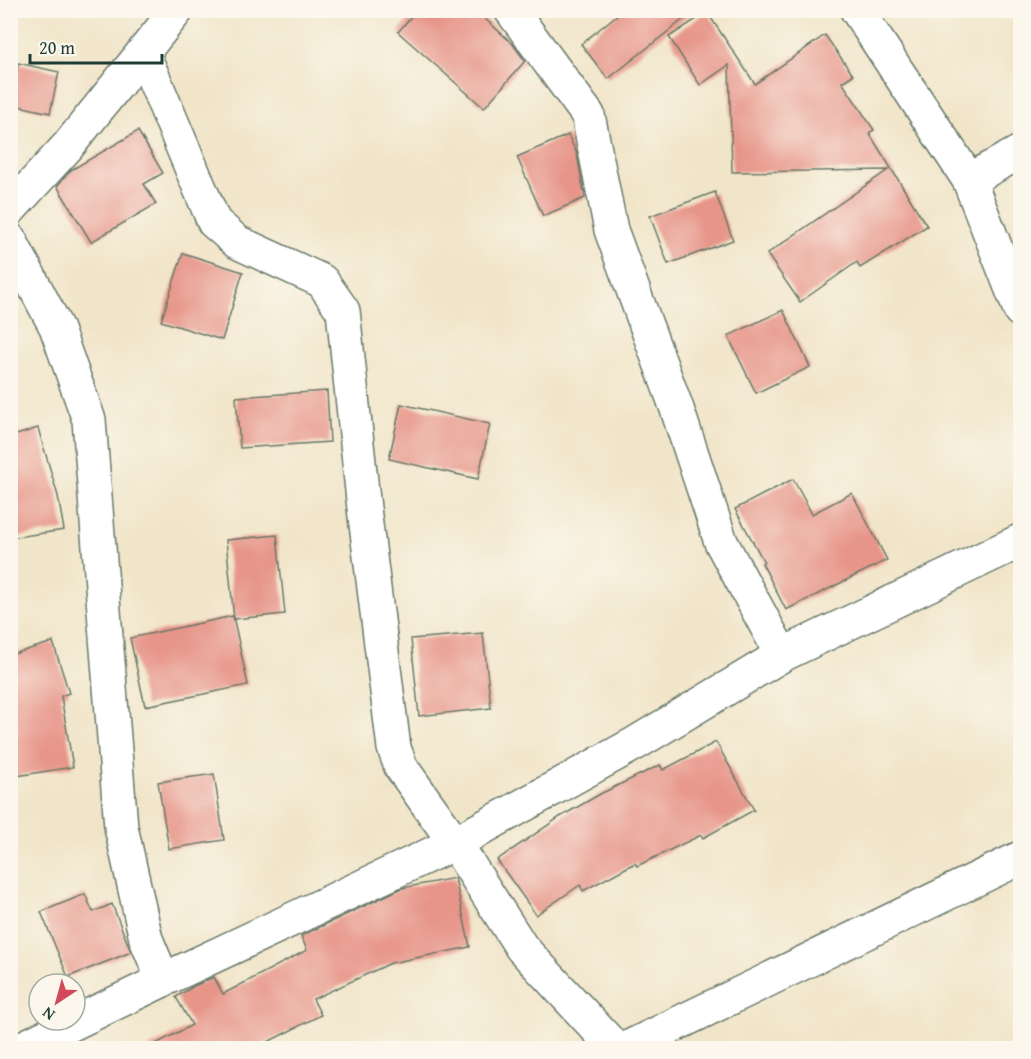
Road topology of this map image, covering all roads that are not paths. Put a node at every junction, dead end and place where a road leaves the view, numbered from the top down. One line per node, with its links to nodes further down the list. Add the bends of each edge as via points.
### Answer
1 (511, 10): 11 (street, via 588,115 612,231 721,542)
2 (857, 10): 6 (street)
3 (175, 11): 4 (street)
4 (143, 53): 7 (street, via 68,146); 12 (street, via 214,222 237,242 322,281 343,311 394,748 401,767)
5 (1020, 152): 6 (street)
6 (969, 180): 9 (street)
7 (10, 209)
8 (10, 240): 14 (street, via 56,327 89,420 121,827 146,939)
9 (1020, 310)
10 (1020, 541): 11 (street)
11 (782, 655): 12 (street, via 636,743)
12 (455, 843): 14 (street); 16 (street, via 522,948)
13 (1020, 858): 17 (street)
14 (163, 980): 15 (street)
15 (22, 1048)
16 (615, 1048)
17 (627, 1048)

